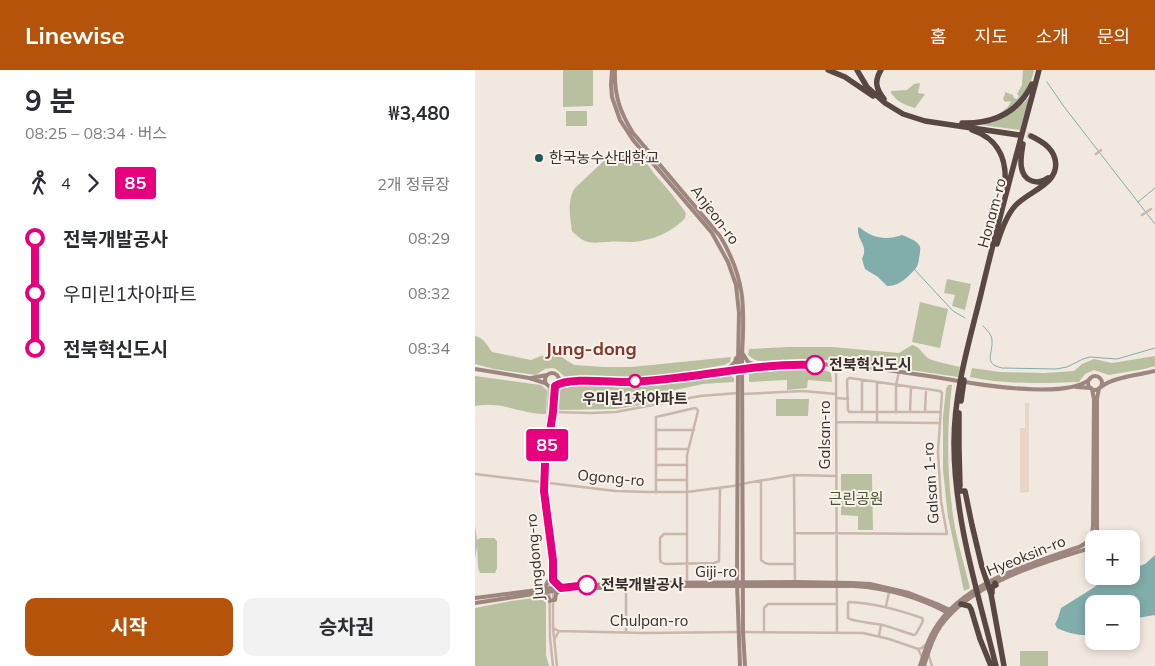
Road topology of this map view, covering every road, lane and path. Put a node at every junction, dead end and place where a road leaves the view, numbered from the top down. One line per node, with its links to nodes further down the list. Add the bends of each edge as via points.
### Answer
1 (612, 70): 16 (street, Anjeon-ro, via 622,114 633,133 720,236 732,258 743,299)
2 (828, 70): 6 (highway)
3 (858, 70): 6 (highway, via 867,87)
4 (881, 70): 6 (highway, via 877,86)
5 (1039, 70): 7 (highway, via 1026,96 1007,114 985,122); 9 (highway, Honam-ro); 12 (highway, Honam-ro)
6 (887, 103): 7 (highway, via 914,118)
7 (958, 124): 8 (highway); 12 (highway, via 988,138 1003,157 1006,173)
8 (1019, 134)
9 (1023, 144): 15 (highway, Honam-ro); 15 (highway, via 1021,156 1023,173 1027,178 1033,182 1044,181 1052,172 1053,161 1048,151 1030,137 1040,140 1052,152 1055,172 1049,181 1012,210)
10 (1101, 150): 11 (street)
11 (1096, 154)
12 (1003, 207): 17 (highway, Honam-ro)
13 (1151, 209): 14 (street)
14 (1142, 215)
15 (997, 244): 17 (highway, Honam-ro)
16 (740, 354): 18 (street, via 751,364); 21 (street, Anjeon-ro); 22 (street)
17 (966, 363): 42 (highway)
18 (761, 366): 19 (street); 21 (street)
19 (836, 366): 24 (street); 44 (street, Galsan-ro)
20 (475, 369): 27 (street)
21 (740, 369): 22 (street); 43 (street, Anjeon-ro)
22 (729, 370): 32 (street, via 648,381)
23 (1155, 371): 30 (street)
24 (899, 372): 35 (street); 37 (street, via 1010,388)
25 (548, 375): 26 (street); 27 (street); 34 (street)
26 (557, 377): 32 (street); 36 (street)
27 (529, 378): 34 (street)
28 (1100, 378): 29 (street, via 1093,376); 30 (street); 39 (street)
29 (1090, 379): 37 (street); 40 (street)
30 (1118, 379): 39 (street)
31 (863, 380): 33 (street); 46 (street, via 847,380); 48 (street)
32 (575, 381): 36 (street)
33 (877, 382): 35 (street); 49 (street)
34 (545, 383): 36 (street)
35 (897, 385): 38 (street); 50 (street)
36 (554, 386): 47 (street, Jungdong-ro); 69 (street, Jungdong-ro, via 548,415)
37 (1071, 386): 40 (street)
38 (911, 387): 41 (street); 51 (street)
39 (1100, 387): 40 (street); 76 (street, Hyeoksin-ro, via 1097,399)
40 (1092, 388): 75 (street)
41 (926, 389): 52 (street); 53 (street, via 942,393)
42 (960, 389): 72 (highway); 87 (highway, via 954,442 956,479 963,531)
43 (740, 393): 44 (street, via 803,391); 47 (street, via 700,396 616,412); 70 (street, Anjeon-ro)
44 (836, 394): 45 (street, Galsan-ro)
45 (836, 398): 46 (street); 54 (street, Galsan-ro)
46 (848, 399): 48 (street, via 849,412)
47 (553, 412): 69 (street, Jungdong-ro)
48 (862, 412): 49 (street)
49 (877, 412): 50 (street); 56 (street)
50 (896, 412): 51 (street)
51 (910, 412): 52 (street)
52 (925, 412): 53 (street)
53 (940, 412): 55 (street)
54 (837, 422): 56 (street, Galsan 1-ro); 65 (street, Galsan-ro)
55 (939, 422): 56 (street, Galsan 1-ro); 79 (street, Galsan 1-ro, via 939,476 947,534)
56 (877, 423)
57 (656, 430): 58 (street); 58 (street, via 655,417 695,408 698,411); 59 (street)
58 (693, 430): 60 (street)
59 (656, 449): 60 (street); 61 (street)
60 (688, 449): 62 (street)
61 (656, 465): 62 (street); 66 (street)
62 (687, 465): 67 (street)
63 (475, 474): 69 (street, Ogong-ro)
64 (794, 476): 65 (street, Ogong-ro); 68 (street, Ogong-ro); 78 (street)
65 (836, 476): 79 (street, Galsan-ro)
66 (656, 480): 67 (street); 73 (street)
67 (687, 480): 74 (street)
68 (761, 481): 70 (street, Ogong-ro); 83 (street, via 761,560 769,564)
69 (543, 482): 73 (street, Ogong-ro, via 615,491); 86 (street, Jungdong-ro, via 541,503)
70 (740, 484): 71 (street, Ogong-ro); 84 (street, Anjeon-ro); 85 (street, Anjeon-ro)
71 (719, 488): 74 (street, Ogong-ro); 82 (street, via 719,560 714,564)
72 (961, 491): 87 (highway); 93 (highway, via 965,491)
73 (656, 492): 74 (street, Ogong-ro)
74 (687, 492): 77 (street)
75 (1093, 530)
76 (1097, 530)
77 (687, 534): 82 (street); 82 (street, via 664,534 660,538 661,562)
78 (795, 534): 79 (street); 83 (street)
79 (836, 534): 95 (street, Galsan-ro)
80 (1085, 543): 93 (street, Hyeoksin-ro, via 1014,570)
81 (1085, 550): 88 (street, Hyeoksin-ro)
82 (687, 564): 94 (street)
83 (795, 564): 92 (street)
84 (743, 570): 90 (street, Anjeon-ro); 91 (street)
85 (737, 571): 89 (street); 90 (street, Anjeon-ro)
86 (551, 581): 97 (street); 98 (street, Jungdong-ro); 99 (street)
87 (977, 582): 105 (highway)
88 (995, 583): 93 (street, Hyeoksin-ro); 102 (highway)
89 (730, 584): 90 (street, Giji-ro); 94 (street, Giji-ro); 103 (street)
90 (740, 584): 91 (street, Giji-ro); 101 (street, Anjeon-ro); 103 (street, Anjeon-ro)
91 (751, 584): 92 (street, Giji-ro); 101 (street)
92 (795, 584): 95 (street, Giji-ro)
93 (988, 584): 102 (highway); 109 (street, Hyeoksin-ro); 112 (street, Hyeoksin-ro, via 971,593)
94 (686, 585): 96 (street, Giji-ro); 97 (street, Giji-ro, via 625,583)
95 (837, 585): 100 (street, Giji-ro); 108 (street, Galsan-ro); 112 (street, Giji-ro, via 870,584 890,588)
96 (626, 586): 97 (street, Giji-ro); 117 (street)
97 (560, 589): 98 (street, Giji-ro); 106 (street, via 555,600)
98 (552, 590): 99 (street, Giji-ro); 106 (street, Jungdong-ro)
99 (542, 591): 104 (street, Giji-ro); 106 (street, via 541,594); 107 (street, Giji-ro)
100 (889, 592): 110 (street); 111 (street, Giji-ro)
101 (743, 594): 118 (street, Anjeon-ro)
102 (991, 594): 135 (highway)
103 (737, 595): 118 (street, Anjeon-ro)
104 (475, 598)
105 (980, 598): 133 (highway); 134 (highway)
106 (551, 600): 115 (street, Jungdong-ro); 128 (street, Jungdong-ro, via 550,638)
107 (475, 603)
108 (837, 604): 119 (street, via 768,604 764,608); 120 (street, Galsan-ro)
109 (961, 604): 112 (street, Hyeoksin-ro); 132 (highway, via 971,609)
110 (886, 606): 114 (street, via 848,603 849,620); 114 (street, via 923,621 914,635)
111 (938, 607): 112 (street, Giji-ro); 113 (street)
112 (950, 611): 113 (street, Hyeoksin-ro); 125 (street, Hyeoksin-ro)
113 (941, 620): 123 (street, Hyeoksin-ro)
114 (881, 625): 121 (street)
115 (553, 628): 116 (street, Chulpan-ro); 122 (street, Jungdong-ro)
116 (559, 631): 117 (street, Chulpan-ro); 122 (street)
117 (626, 632): 118 (street, Chulpan-ro)
118 (741, 632): 119 (street, Chulpan-ro); 129 (street, Anjeon-ro); 130 (street, Anjeon-ro)
119 (765, 632): 120 (street, Chulpan-ro)
120 (837, 633): 121 (street, Chulpan-ro)
121 (879, 636): 124 (street, Chulpan-ro)
122 (554, 640): 128 (street, Jungdong-ro)
123 (927, 645): 124 (street); 126 (street, Hyeoksin-ro)
124 (918, 650): 126 (street)
125 (928, 653): 127 (street, Hyeoksin-ro); 131 (street)
126 (923, 658): 127 (street, Hyeoksin-ro)
127 (923, 665): 131 (street)
128 (555, 666)
129 (739, 666)
130 (745, 666)
131 (931, 666)
132 (991, 666)
133 (995, 666)
134 (999, 666)
135 (1004, 666)

